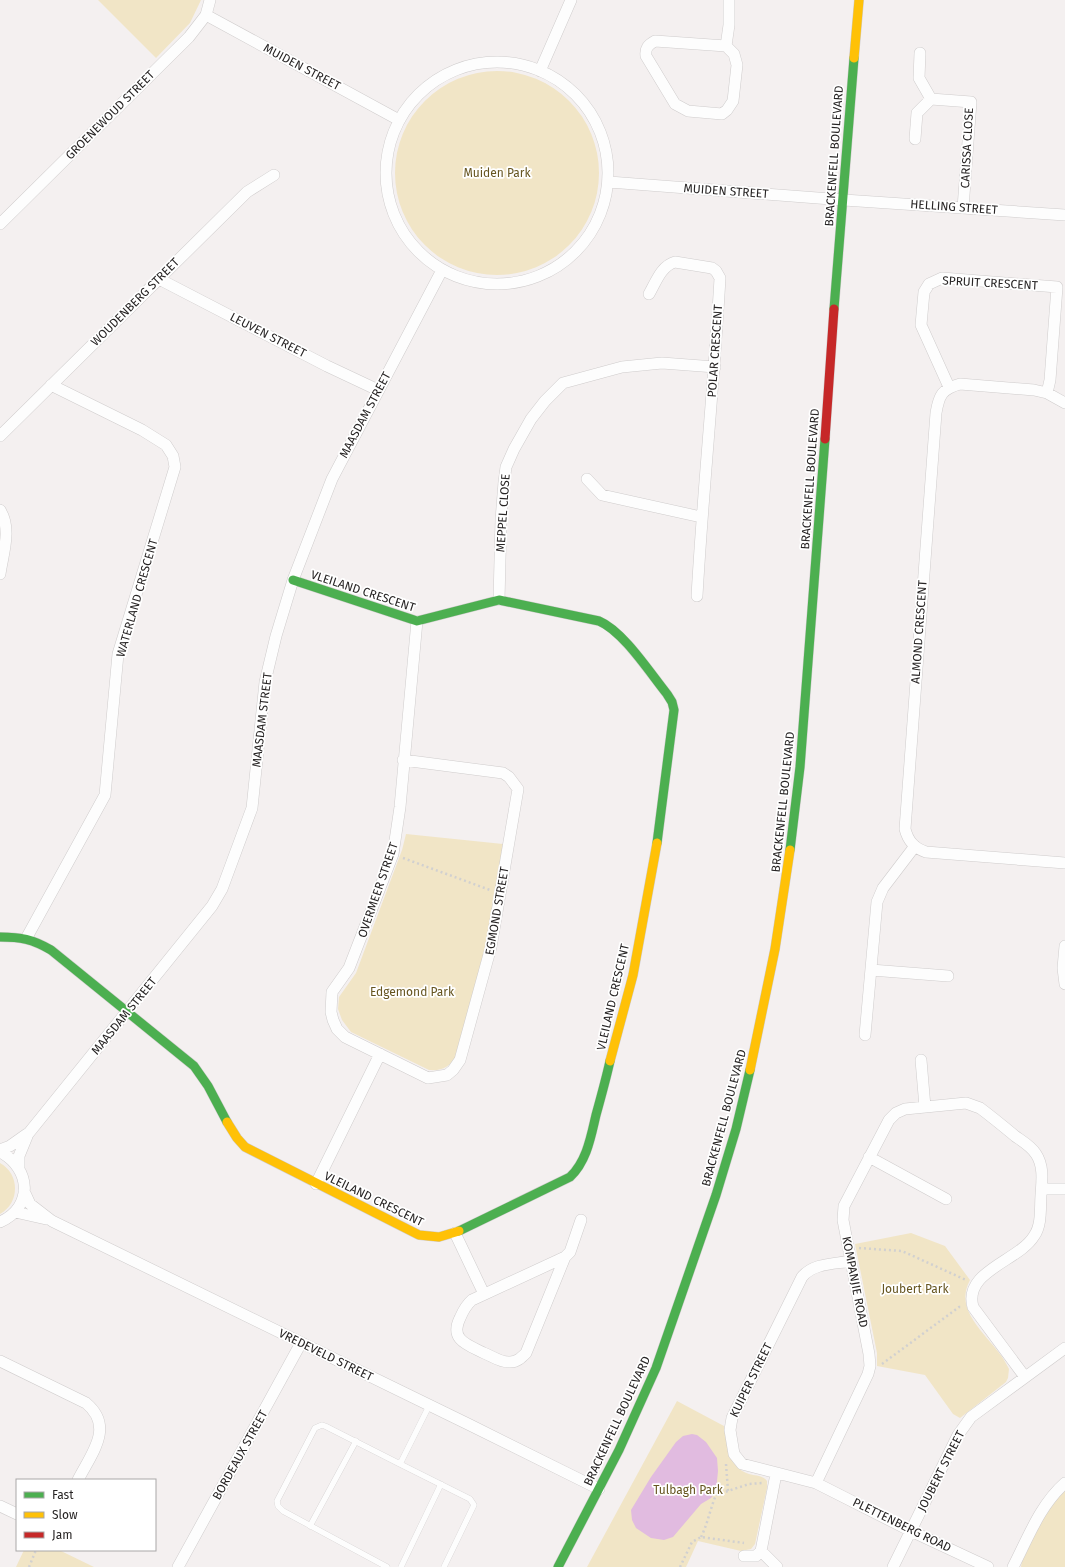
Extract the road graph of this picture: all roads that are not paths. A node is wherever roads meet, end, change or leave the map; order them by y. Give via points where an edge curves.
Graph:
1 (210, 0) edge
2 (571, 0) edge
3 (729, 0) edge
4 (859, 0) edge
5 (206, 15) junction
6 (726, 46) junction
7 (920, 53) dead end
8 (540, 71) junction
9 (931, 99) junction
10 (399, 120) junction
11 (915, 139) dead end
12 (274, 175) dead end
13 (609, 182) junction
14 (844, 200) junction
15 (963, 208) junction
16 (1065, 214) edge
17 (0, 224) edge
18 (442, 270) junction
19 (159, 279) junction
20 (1061, 287) edge
21 (649, 294) dead end
22 (715, 368) junction
23 (51, 385) junction
24 (949, 388) junction
25 (378, 390) junction
26 (1047, 393) junction
27 (1065, 403) edge
28 (0, 436) edge
29 (587, 479) dead end
30 (0, 510) edge
31 (701, 518) junction
32 (0, 574) edge
33 (293, 580) junction
34 (696, 596) dead end
35 (499, 600) junction
36 (417, 621) junction
37 (404, 760) junction
38 (915, 846) junction
39 (1065, 863) edge
40 (0, 937) edge
41 (27, 937) junction
42 (1065, 946) edge
43 (871, 970) junction
44 (948, 976) dead end
45 (1065, 984) edge
46 (127, 1012) junction
47 (865, 1035) dead end
48 (380, 1054) junction
49 (921, 1060) dead end
50 (925, 1107) junction
51 (28, 1134) junction
52 (0, 1151) edge
53 (869, 1157) junction
54 (19, 1167) junction
55 (316, 1184) junction
56 (1065, 1189) edge
57 (1042, 1190) junction
58 (24, 1191) junction
59 (946, 1199) dead end
60 (15, 1212) junction
61 (581, 1220) dead end
62 (52, 1221) junction
63 (0, 1222) edge
64 (455, 1233) junction
65 (565, 1258) junction
66 (851, 1261) junction
67 (484, 1294) junction
68 (301, 1343) junction
69 (1065, 1348) edge
70 (0, 1361) edge
71 (1025, 1377) junction
72 (429, 1406) junction
73 (356, 1441) junction
74 (400, 1464) junction
75 (79, 1479) edge
76 (775, 1479) junction
77 (816, 1483) junction
78 (1065, 1483) edge
79 (441, 1484) junction
80 (599, 1489) junction
81 (0, 1506) edge
82 (16, 1514) edge
83 (310, 1526) junction
84 (911, 1531) junction
85 (762, 1547) junction
86 (744, 1556) dead end
87 (178, 1567) edge
88 (387, 1567) edge
89 (401, 1567) edge
90 (444, 1567) edge
91 (558, 1567) edge
92 (777, 1567) edge
93 (893, 1567) edge
94 (988, 1567) edge
95 (1012, 1567) edge

1 - 5 street, GROENEWOUD STREET
2 - 8 street
3 - 6 street
4 - 14 street, BRACKENFELL BOULEVARD
5 - 10 street, MUIDEN STREET
5 - 17 street, GROENEWOUD STREET via 181,45
6 - 6 street via 655,41 650,44 646,56 675,104 688,111 722,114 733,102 737,65 734,54
7 - 9 street via 919,78
8 - 10 street via 519,64 495,62 472,65 450,72 430,84
8 - 13 street via 565,85 585,105 599,128 607,155
9 - 11 street via 917,114
9 - 15 street, CARISSA CLOSE via 972,102
10 - 18 street via 389,146 386,175 390,203 401,230 419,252
12 - 19 street, WOUDENBERG STREET via 247,192
13 - 14 street, MUIDEN STREET
13 - 18 street via 605,202 588,239 558,267 521,282 501,285 467,280
14 - 15 street, HELLING STREET
14 - 80 street, BRACKENFELL BOULEVARD via 800,767 790,859 775,956 746,1091 713,1206 652,1376
15 - 16 street, HELLING STREET
18 - 25 street, MAASDAM STREET
19 - 23 street, WOUDENBERG STREET
19 - 25 street, LEUVEN STREET
20 - 24 street, SPRUIT CRESCENT via 947,278 929,284 924,292 921,325
20 - 26 street, SPRUIT CRESCENT
21 - 22 street, POLAR CRESCENT via 670,263 712,268 716,271 720,278
22 - 31 street, POLAR CRESCENT
22 - 35 street, MEPPEL CLOSE via 662,363 622,367 562,383 545,401 531,419 506,467 501,520
23 - 28 street, WOUDENBERG STREET
23 - 41 street, WATERLAND CRESCENT via 142,430 166,445 176,467 118,654 105,795
24 - 26 street via 960,384
24 - 38 street, ALMOND CRESCENT via 942,393 938,401 934,437 905,822 907,836
25 - 33 street, MAASDAM STREET via 332,479
26 - 27 street
29 - 31 street via 602,494
30 - 32 street via 6,522 7,532
31 - 34 street, POLAR CRESCENT
33 - 36 street, VLEILAND CRESCENT
33 - 46 street, MAASDAM STREET via 265,682 254,801 247,824 222,889 212,906
35 - 36 street, VLEILAND CRESCENT
35 - 64 street, VLEILAND CRESCENT via 599,621 612,628 667,694 674,710 659,833 633,975 581,1165 570,1177
36 - 37 street, OVERMEER STREET
37 - 48 street, OVERMEER STREET via 393,854 350,968 332,992 331,1008 337,1029 345,1037
37 - 48 street, EGMOND STREET via 503,773 518,789 491,947 460,1060 446,1075 428,1078
38 - 39 street via 926,852
38 - 43 street via 879,895
40 - 41 street
41 - 46 street via 51,950
42 - 45 street
43 - 44 street
43 - 47 street
46 - 51 street, MAASDAM STREET
46 - 55 street, VLEILAND CRESCENT via 202,1074 235,1136 245,1147
48 - 55 street
49 - 50 street
50 - 53 street, KOMPANJIE ROAD via 905,1109 892,1116
50 - 57 street, KOMPANJIE ROAD via 966,1103 980,1108 1036,1154 1042,1171
51 - 52 street, MAASDAM STREET
51 - 54 street, MAASDAM STREET via 19,1156
52 - 54 street
53 - 59 street
53 - 66 street, KOMPANJIE ROAD via 842,1213
54 - 58 street via 24,1178
55 - 64 street, VLEILAND CRESCENT via 419,1235 439,1237
56 - 57 street
57 - 71 street, KOMPANJIE ROAD via 1035,1236 981,1278 975,1284 971,1296 973,1307
58 - 60 street
58 - 62 street, VREDEVELD STREET via 30,1204
60 - 62 street, VREDEVELD STREET
60 - 63 street
61 - 65 street via 570,1252
62 - 68 street, VREDEVELD STREET
64 - 67 street
65 - 67 street
65 - 67 street via 526,1353 517,1361 503,1362 462,1342 457,1335 457,1323 466,1306
66 - 76 street, KUIPER STREET via 814,1268 802,1277 732,1418 730,1430 736,1458 742,1464
66 - 77 street, KOMPANJIE ROAD via 870,1366
68 - 72 street, VREDEVELD STREET
68 - 87 street, BORDEAUX STREET
69 - 71 street, JOUBERT STREET
70 - 75 street via 86,1403 95,1412 100,1425 99,1439
71 - 84 street, JOUBERT STREET via 964,1424
72 - 74 lane
72 - 80 street, VREDEVELD STREET
73 - 74 lane
73 - 83 lane
73 - 83 lane via 325,1426 315,1428 277,1501 283,1511
74 - 79 lane
76 - 77 street
76 - 85 street
77 - 84 street, PLETTENBERG ROAD
78 - 95 street via 1045,1504
79 - 89 lane
79 - 90 lane via 470,1499 474,1505
80 - 91 street, BRACKENFELL BOULEVARD
81 - 82 street
83 - 88 lane
84 - 93 street, JOUBERT STREET
84 - 94 street, PLETTENBERG ROAD
85 - 86 street via 756,1556
85 - 92 street

